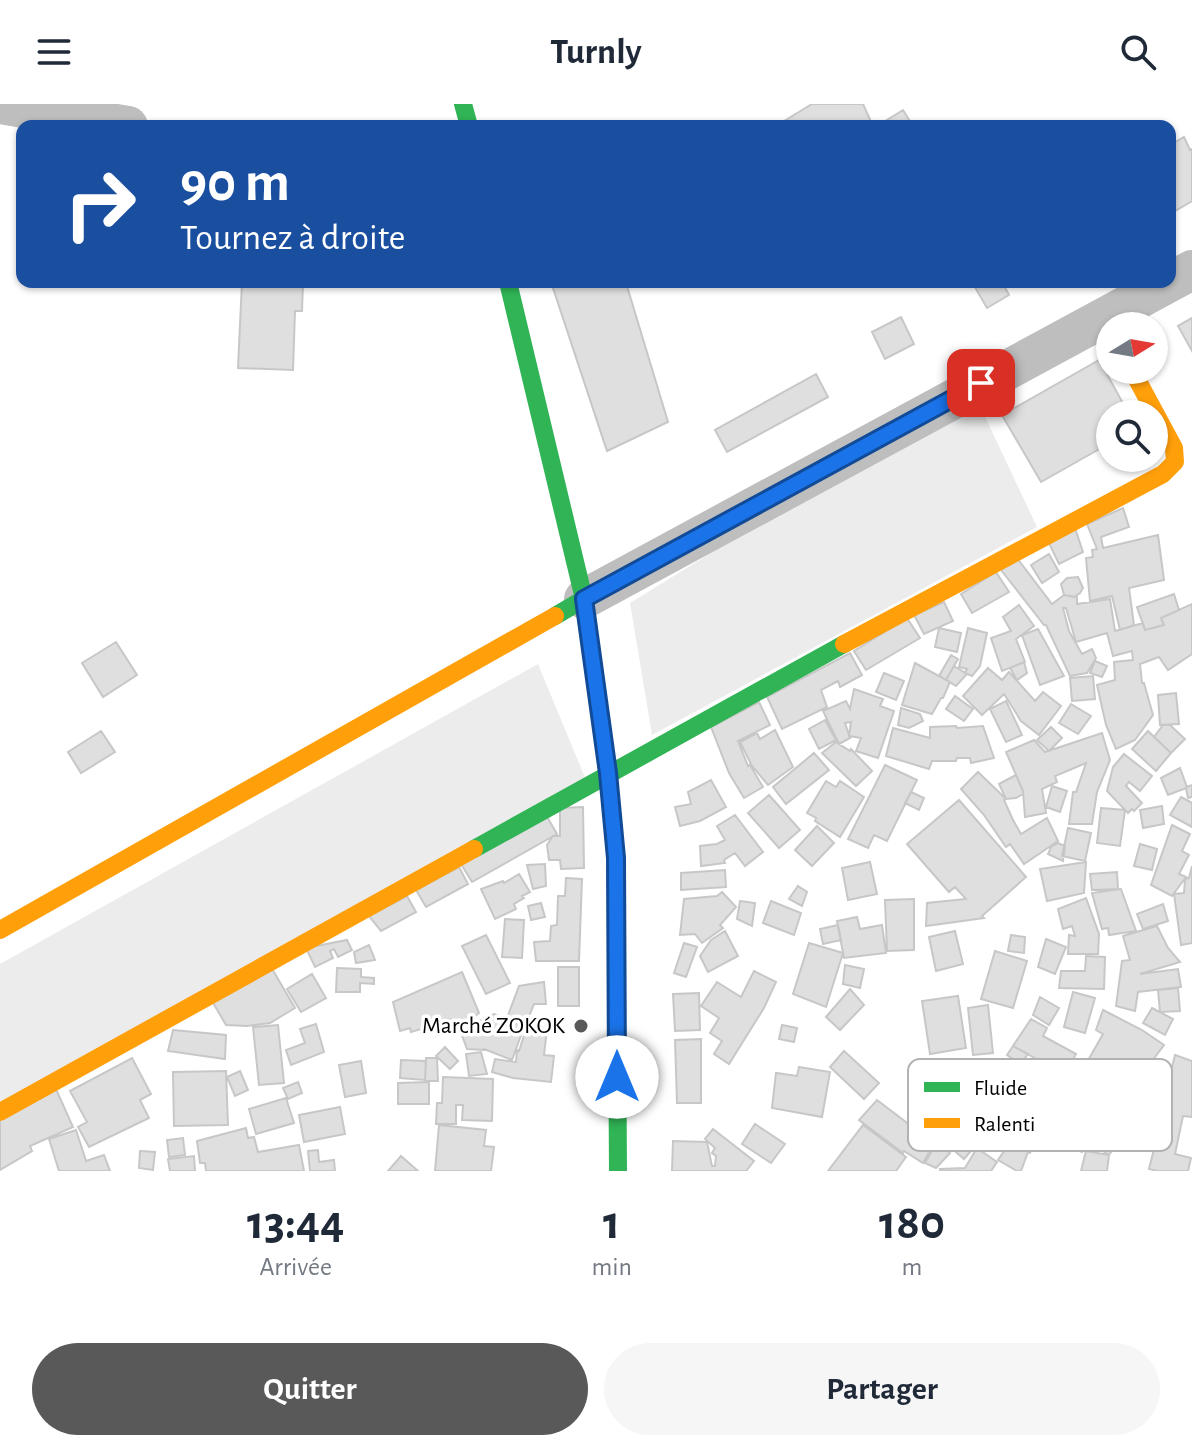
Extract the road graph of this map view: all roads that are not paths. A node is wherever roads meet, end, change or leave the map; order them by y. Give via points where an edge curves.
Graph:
1 (0, 104) edge
2 (93, 120) edge
3 (509, 288) edge
4 (1164, 288) edge
5 (1126, 312) edge
6 (1096, 330) edge
7 (1140, 384) edge
8 (584, 599) junction
9 (608, 773) junction
10 (0, 930) edge
11 (0, 1112) edge
12 (618, 1171) edge

1 - 2 street
3 - 8 main road
4 - 5 street
6 - 8 street
7 - 9 main road via 1174,448 1175,462 1163,474
8 - 9 main road
8 - 10 main road
9 - 11 main road
9 - 12 main road via 616,858

